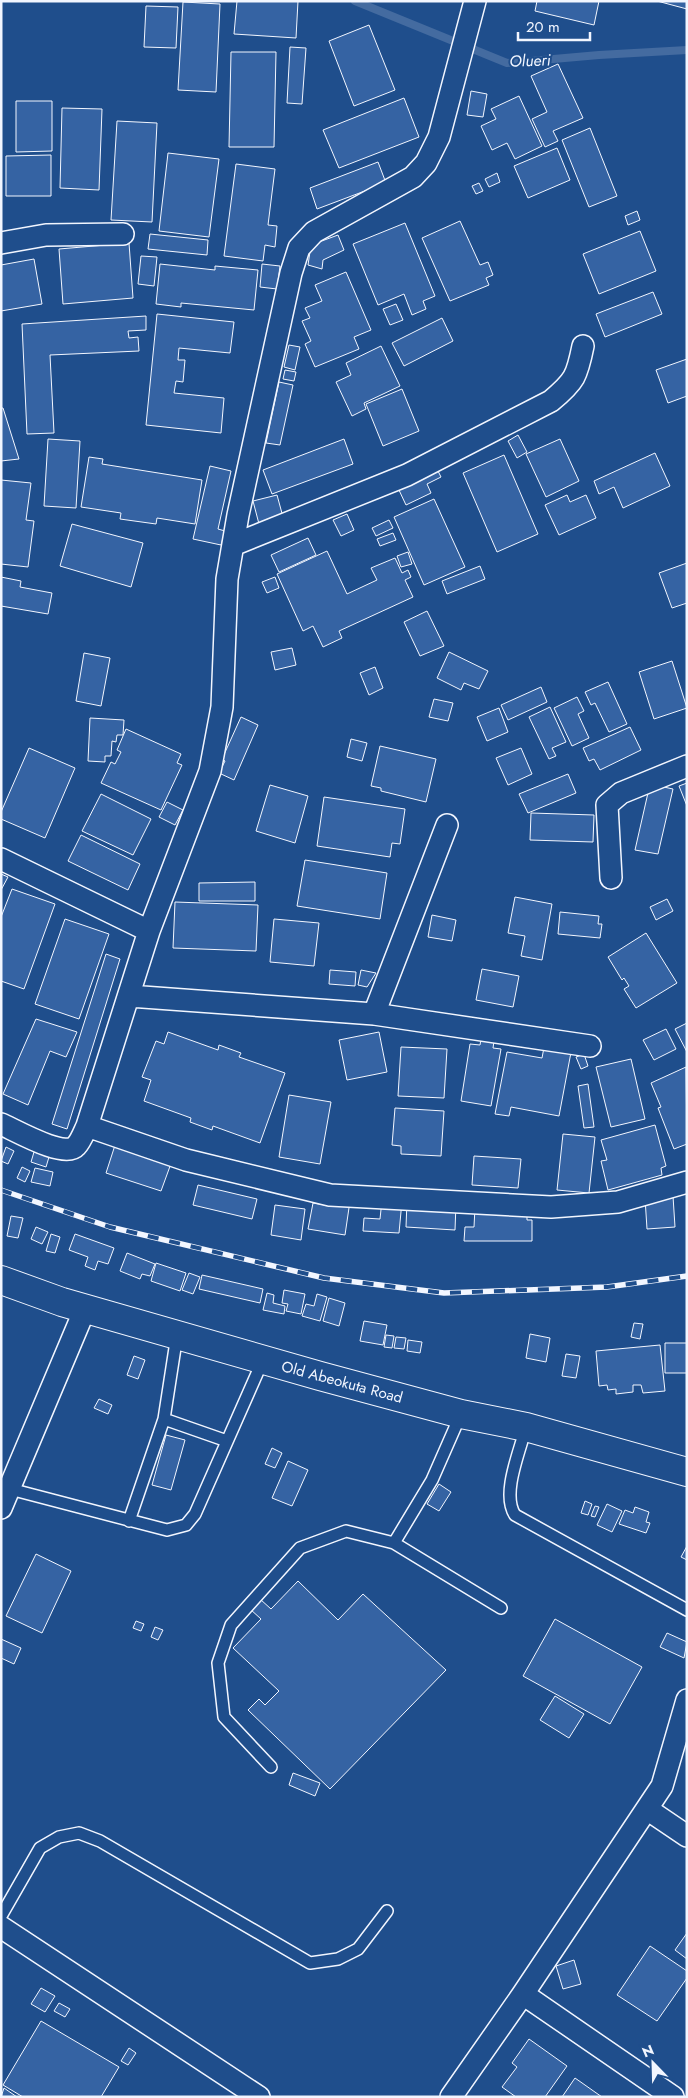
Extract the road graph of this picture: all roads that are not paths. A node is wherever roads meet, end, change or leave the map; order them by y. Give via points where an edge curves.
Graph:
1 (475, 1) edge
2 (123, 234) dead end
3 (1, 244) edge
4 (583, 346) dead end
5 (233, 545) junction
6 (687, 766) edge
7 (447, 825) dead end
8 (1, 859) edge
9 (611, 878) dead end
10 (149, 931) junction
11 (130, 996) junction
12 (374, 1014) junction
13 (590, 1046) dead end
14 (1, 1124) edge
15 (87, 1126) junction
16 (687, 1182) edge
17 (1, 1280) edge
18 (85, 1309) junction
19 (177, 1335) junction
20 (263, 1360) junction
21 (461, 1414) junction
22 (164, 1419) junction
23 (526, 1427) junction
24 (227, 1440) junction
25 (687, 1472) edge
26 (10, 1489) junction
27 (1, 1508) edge
28 (129, 1521) junction
29 (394, 1543) junction
30 (501, 1608) dead end
31 (687, 1610) edge
32 (687, 1700) edge
33 (271, 1767) dead end
34 (646, 1809) junction
35 (687, 1836) edge
36 (387, 1911) dead end
37 (1, 1916) edge
38 (1, 1927) edge
39 (523, 1994) junction
40 (259, 2097) edge
41 (451, 2097) edge
42 (673, 2097) edge

1 - 5 street via 439,137 426,163 413,177 314,232 299,248
2 - 3 street via 46,235
4 - 5 street via 578,373 568,387 551,401 407,475
5 - 10 street via 227,579 222,707 216,744 210,771
6 - 9 street via 621,793 607,805
7 - 12 street
8 - 10 street
10 - 11 street
11 - 12 street
11 - 15 street
12 - 13 street
14 - 15 street via 68,1151 76,1147
15 - 16 street via 186,1160 330,1195 550,1207 618,1202
17 - 18 highway, Old Abeokuta Road
18 - 19 highway, Old Abeokuta Road
18 - 26 street
19 - 20 highway, Old Abeokuta Road
19 - 22 lane
20 - 21 highway, Old Abeokuta Road
20 - 24 lane
21 - 23 highway, Old Abeokuta Road
21 - 29 lane via 432,1480
22 - 24 lane
22 - 28 lane
23 - 25 highway, Old Abeokuta Road
23 - 31 lane via 508,1494 509,1506 515,1515
24 - 28 lane via 195,1514 186,1525 166,1530
26 - 27 street
26 - 28 lane
29 - 30 lane
29 - 33 lane via 346,1531 300,1548 231,1625 218,1663 224,1717
32 - 34 street via 662,1786
34 - 35 street
34 - 39 street
36 - 37 lane via 358,1949 338,1959 310,1963 100,1840 79,1833 59,1837 40,1848
38 - 40 street
39 - 41 street
39 - 42 street

